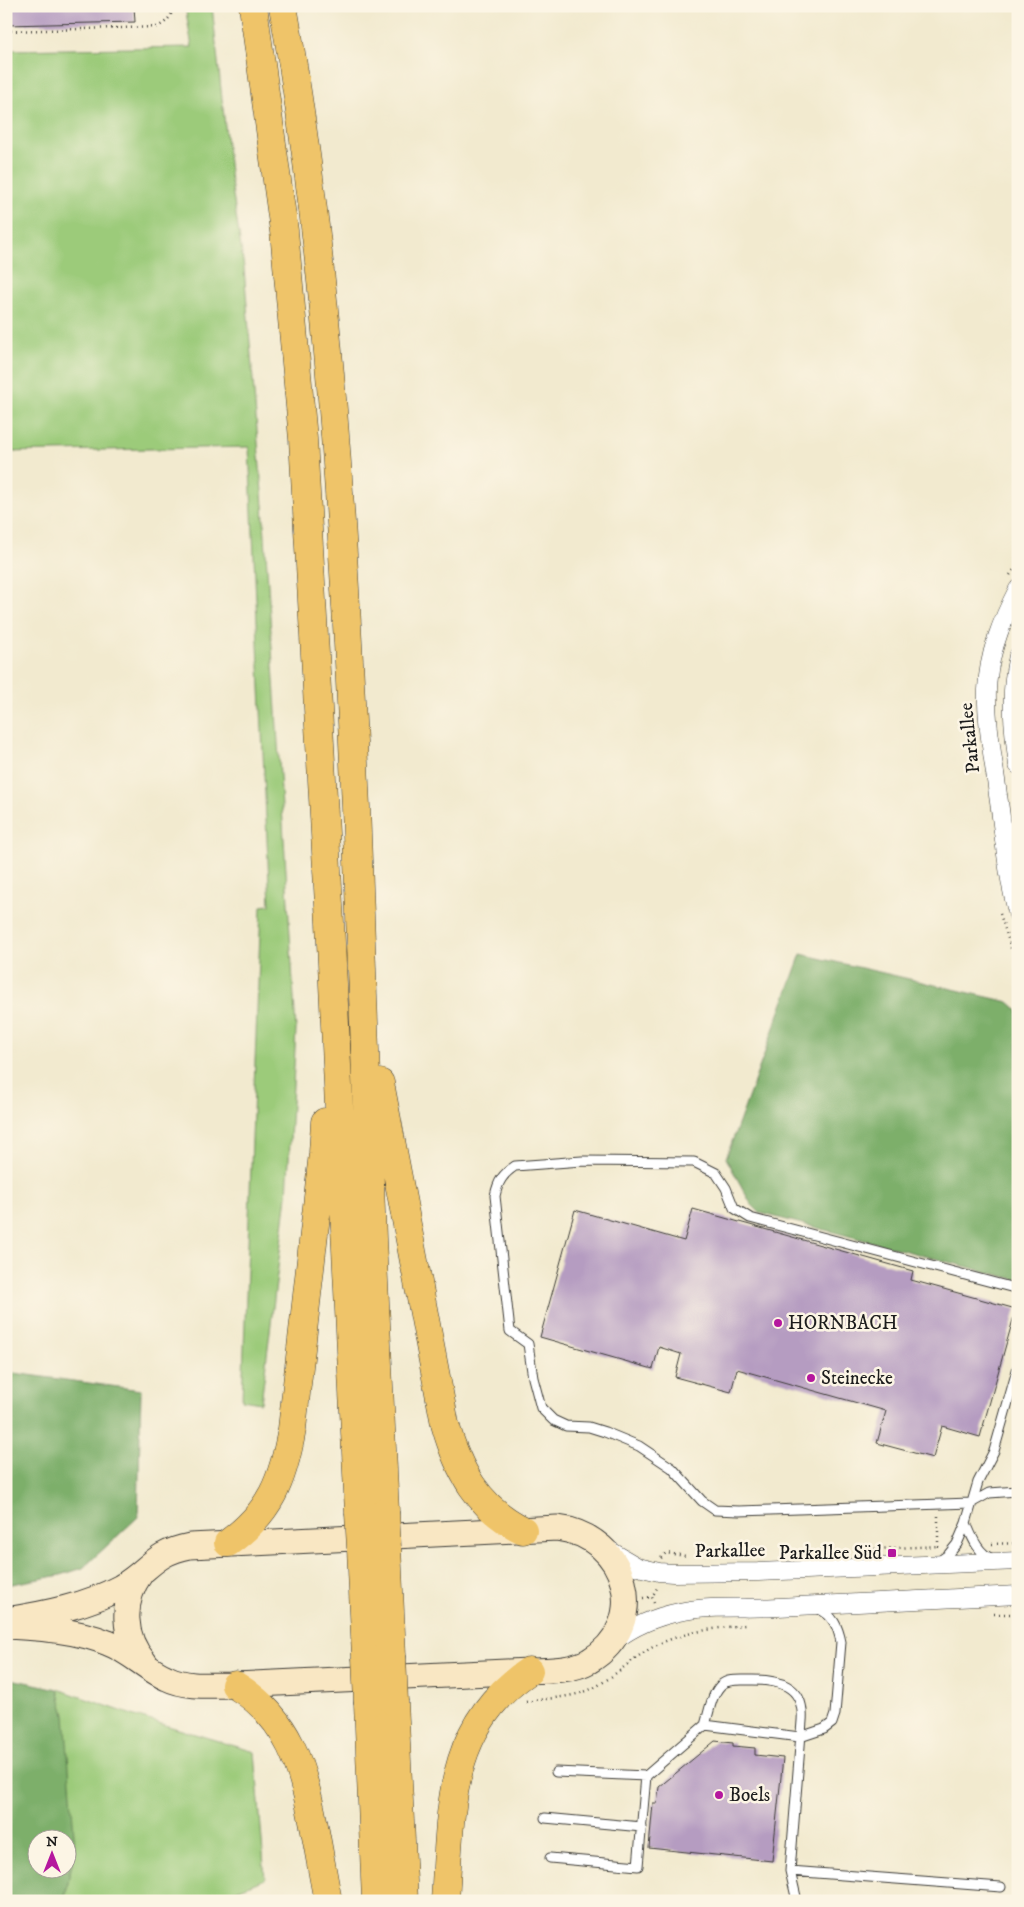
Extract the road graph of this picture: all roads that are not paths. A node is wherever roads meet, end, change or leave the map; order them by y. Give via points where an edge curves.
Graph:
1 (249, 6) edge
2 (253, 6) edge
3 (283, 6) edge
4 (300, 6) edge
5 (260, 50) junction
6 (298, 90) junction
7 (1018, 589) edge
8 (1018, 656) edge
9 (1018, 765) edge
10 (358, 866) junction
11 (1018, 915) edge
12 (330, 923) junction
13 (1018, 1290) edge
14 (1018, 1367) edge
15 (1018, 1491) edge
16 (971, 1503) junction
17 (372, 1513) junction
18 (966, 1523) junction
19 (523, 1530) junction
20 (228, 1543) junction
21 (600, 1545) junction
22 (1009, 1561) edge
23 (934, 1564) junction
24 (142, 1571) junction
25 (1018, 1595) edge
26 (804, 1606) junction
27 (6, 1620) edge
28 (6, 1626) edge
29 (607, 1646) junction
30 (149, 1667) junction
31 (529, 1672) junction
32 (235, 1685) junction
33 (381, 1702) junction
34 (705, 1725) junction
35 (800, 1737) junction
36 (556, 1772) dead end
37 (646, 1776) junction
38 (545, 1818) dead end
39 (642, 1827) junction
40 (550, 1858) dead end
41 (790, 1871) junction
42 (1001, 1887) dead end
43 (328, 1901) edge
44 (376, 1901) edge
45 (404, 1901) edge
46 (445, 1901) edge
47 (798, 1901) edge

1 - 5 highway
2 - 5 highway
3 - 6 highway
4 - 6 highway
5 - 12 highway via 297,360
6 - 10 highway via 321,271 336,445
7 - 11 street, Parkallee via 1000,627 987,689 997,787
8 - 9 street via 1012,706
10 - 17 highway via 372,1237
10 - 19 highway via 382,1093 445,1424 458,1463 480,1497 496,1515
12 - 17 highway
12 - 20 highway via 323,1153 292,1429 282,1472 268,1504 255,1521
13 - 16 lane via 750,1218 734,1208 716,1173 694,1162 582,1161 515,1166 498,1182 495,1196 510,1331 528,1344 541,1408 553,1420 566,1426 597,1430 639,1446 672,1468 702,1501 715,1510
14 - 16 lane via 994,1451
15 - 16 lane via 989,1493
16 - 18 lane
17 - 33 highway, bridge
18 - 22 lane via 976,1544 989,1557
18 - 23 lane via 948,1556
19 - 20 main road
19 - 21 main road via 567,1529
20 - 24 main road via 176,1549
21 - 23 street, Parkallee via 632,1564 659,1572 758,1572
21 - 29 main road via 617,1566 625,1598 620,1626
22 - 23 street, Parkallee
24 - 27 main road via 120,1588 88,1602
24 - 30 main road via 130,1593 126,1618 132,1642
25 - 26 street
26 - 29 street via 706,1608 680,1612 634,1628
26 - 35 lane via 827,1612 834,1621 839,1631 841,1654 832,1723
28 - 30 main road via 97,1638 121,1648
29 - 31 main road via 579,1665
30 - 32 main road via 166,1678 187,1684
31 - 32 main road
31 - 46 highway via 494,1700 463,1755 452,1802
32 - 43 highway via 273,1716 298,1760 308,1793
33 - 44 highway
33 - 45 highway
34 - 35 lane
34 - 35 lane via 715,1693 722,1684 733,1680 768,1679 792,1689 800,1699 803,1711
34 - 37 lane
35 - 41 lane
36 - 37 lane
37 - 39 lane
38 - 39 lane
39 - 40 lane via 638,1866
41 - 42 lane
41 - 47 lane

